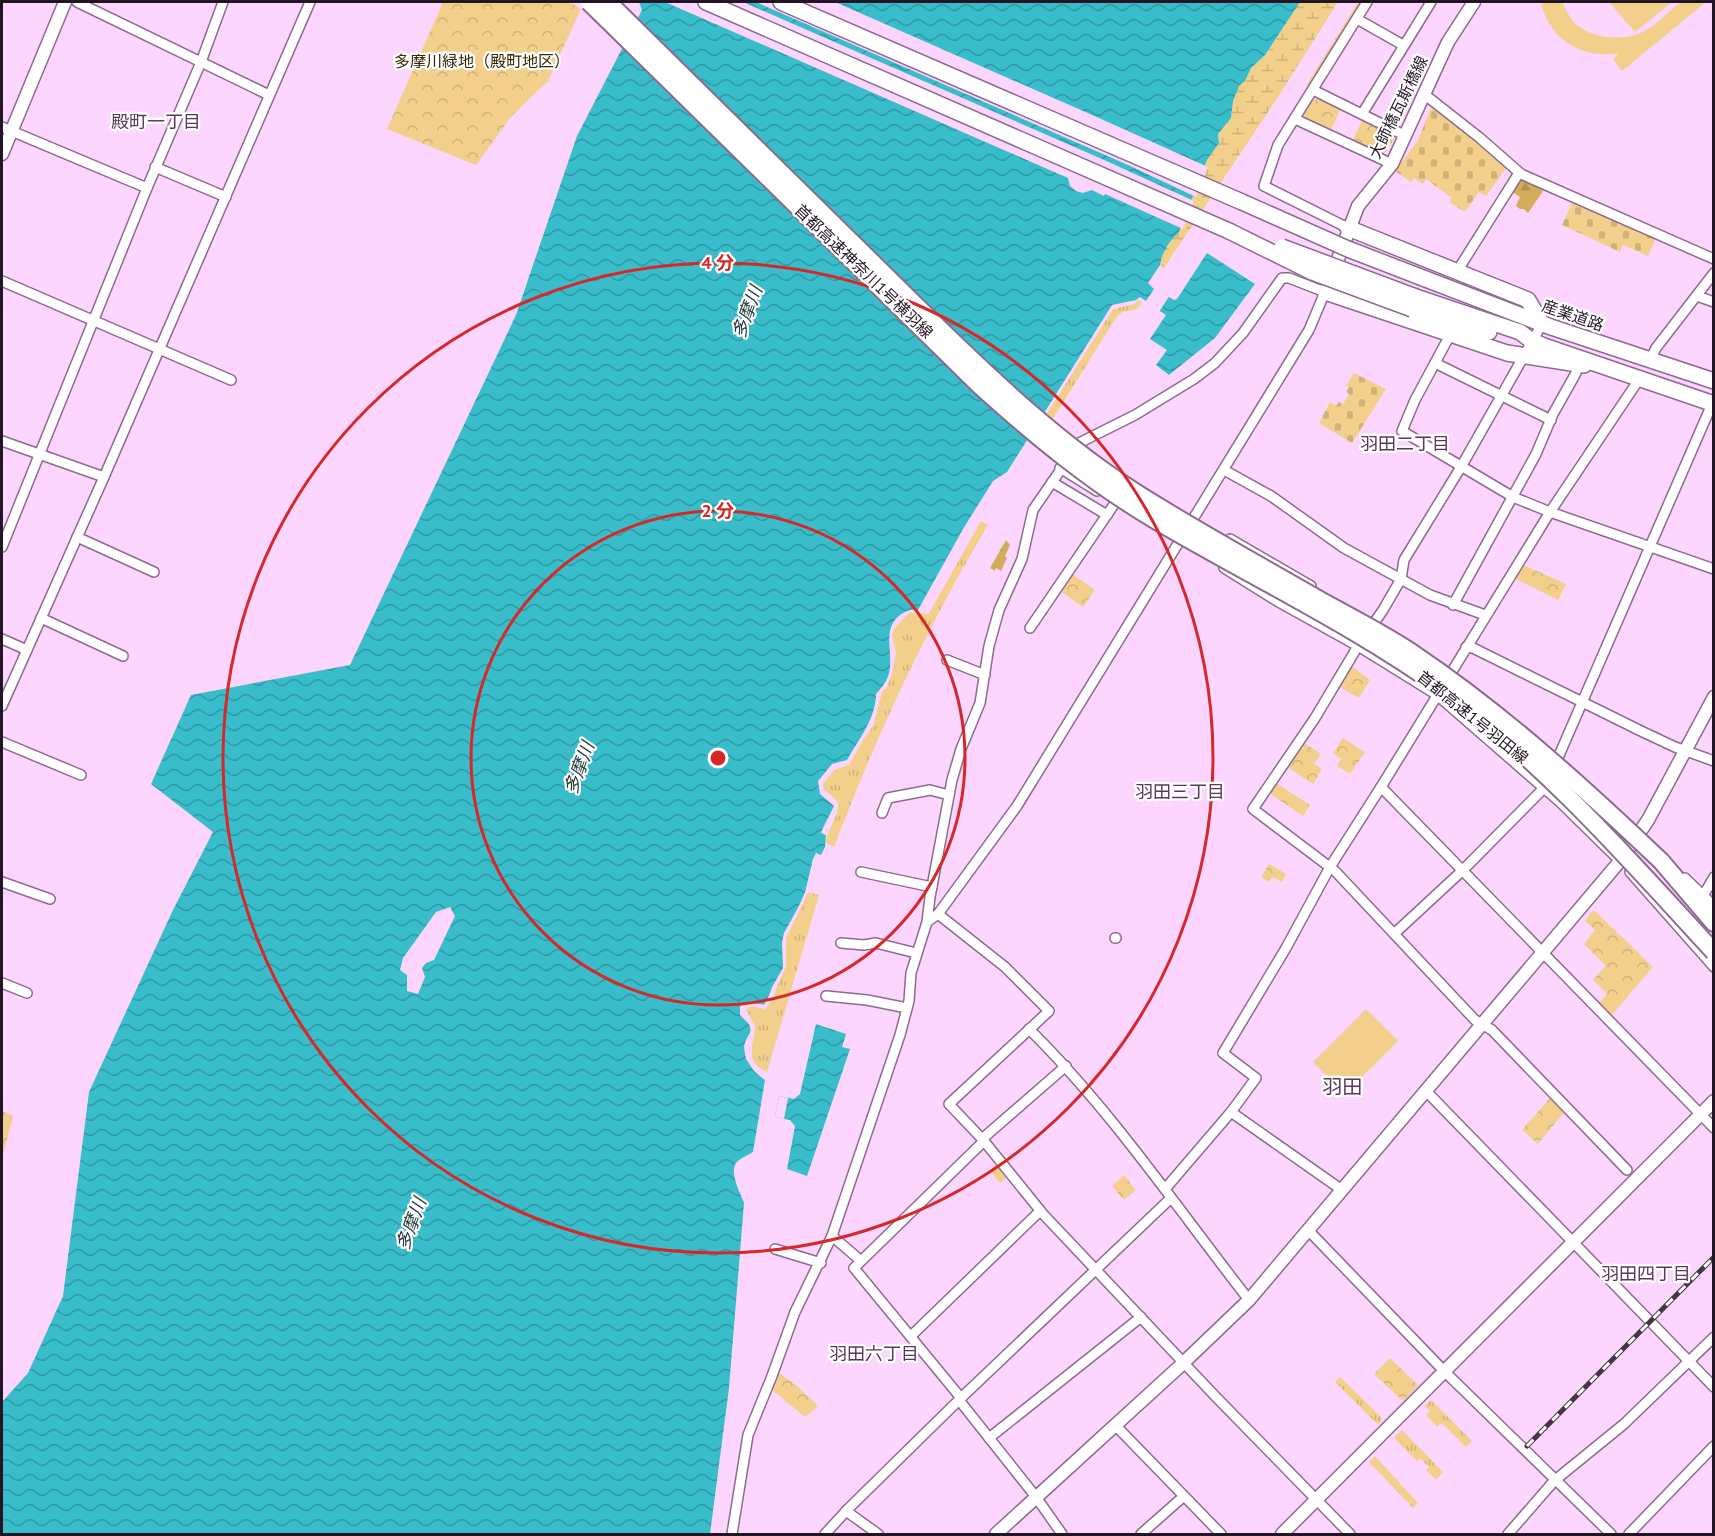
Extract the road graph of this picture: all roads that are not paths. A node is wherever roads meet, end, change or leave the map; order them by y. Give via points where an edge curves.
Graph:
1 (65, 2) edge
2 (77, 2) edge
3 (223, 2) edge
4 (310, 2) edge
5 (580, 2) edge
6 (589, 2) edge
7 (608, 2) edge
8 (706, 2) edge
9 (781, 2) edge
10 (1367, 2) edge
11 (1431, 2) edge
12 (1474, 2) edge
13 (1358, 19) junction
14 (621, 33) junction
15 (1403, 45) junction
16 (201, 62) junction
17 (1313, 90) junction
18 (1424, 94) junction
19 (269, 95) junction
20 (1362, 114) junction
21 (1295, 119) junction
22 (6, 129) edge
23 (1406, 136) junction
24 (2, 154) edge
25 (1392, 164) junction
26 (155, 167) junction
27 (1519, 173) junction
28 (147, 188) junction
29 (226, 197) junction
30 (1348, 228) junction
31 (1713, 259) edge
32 (1456, 273) junction
33 (1713, 273) edge
34 (2, 281) edge
35 (1325, 292) junction
36 (1696, 296) junction
37 (1713, 303) edge
38 (93, 320) junction
39 (1542, 324) junction
40 (1450, 334) junction
41 (1532, 341) junction
42 (158, 349) junction
43 (1523, 357) junction
44 (1650, 360) junction
45 (1435, 363) junction
46 (1578, 365) junction
47 (1604, 366) junction
48 (1640, 378) junction
49 (231, 380) dead end
50 (1713, 381) edge
51 (1502, 397) junction
52 (1713, 404) edge
53 (1551, 420) junction
54 (2, 441) edge
55 (1078, 444) junction
56 (39, 454) junction
57 (1461, 467) junction
58 (1060, 468) junction
59 (1224, 470) junction
60 (105, 477) junction
61 (1052, 482) junction
62 (1513, 497) junction
63 (1115, 503) junction
64 (1550, 512) junction
65 (1107, 515) junction
66 (1160, 515) junction
67 (1193, 519) junction
68 (5, 529) edge
69 (77, 537) junction
70 (1180, 542) junction
71 (2, 547) edge
72 (1650, 547) junction
73 (1713, 569) edge
74 (154, 572) dead end
75 (1401, 579) junction
76 (1453, 604) junction
77 (1485, 615) junction
78 (41, 618) junction
79 (1373, 625) junction
80 (1030, 628) dead end
81 (2, 639) edge
82 (1358, 646) junction
83 (1466, 647) junction
84 (27, 650) junction
85 (123, 656) dead end
86 (947, 660) dead end
87 (1450, 674) junction
88 (985, 675) junction
89 (1437, 695) junction
90 (1713, 697) edge
91 (1582, 702) junction
92 (2, 706) edge
93 (2, 742) edge
94 (1685, 751) junction
95 (1557, 761) junction
96 (1713, 761) edge
97 (81, 775) dead end
98 (1382, 787) junction
99 (1544, 789) junction
100 (949, 795) junction
101 (882, 813) dead end
102 (1640, 835) junction
103 (1620, 861) junction
104 (1661, 861) junction
105 (1330, 867) junction
106 (1463, 870) junction
107 (861, 872) dead end
108 (1645, 877) junction
109 (1713, 877) edge
110 (2, 882) edge
111 (932, 887) junction
112 (1703, 896) junction
113 (50, 899) dead end
114 (1713, 906) edge
115 (938, 914) junction
116 (1713, 914) edge
117 (927, 922) junction
118 (1713, 922) edge
119 (1395, 933) junction
120 (1713, 942) edge
121 (841, 943) dead end
122 (1713, 952) edge
123 (916, 953) junction
124 (1543, 954) junction
125 (1713, 967) edge
126 (2, 983) edge
127 (27, 993) dead end
128 (826, 996) dead end
129 (907, 1008) junction
130 (1482, 1025) junction
131 (1029, 1029) junction
132 (1066, 1066) junction
133 (1426, 1091) junction
134 (1713, 1101) edge
135 (1231, 1112) junction
136 (1701, 1115) junction
137 (1713, 1128) edge
138 (983, 1140) junction
139 (1627, 1170) dead end
140 (1165, 1189) junction
141 (1342, 1190) junction
142 (1171, 1198) junction
143 (1040, 1211) junction
144 (1308, 1230) junction
145 (832, 1236) junction
146 (1573, 1242) junction
147 (775, 1249) dead end
148 (860, 1260) junction
149 (820, 1263) junction
150 (1095, 1270) junction
151 (1249, 1300) junction
152 (1141, 1317) junction
153 (911, 1336) junction
154 (1713, 1337) edge
155 (1184, 1362) junction
156 (1689, 1362) junction
157 (1444, 1371) junction
158 (1713, 1387) edge
159 (960, 1399) junction
160 (1115, 1425) junction
161 (989, 1438) junction
162 (1713, 1446) edge
163 (1554, 1481) junction
164 (1184, 1496) junction
165 (1036, 1497) junction
166 (1316, 1500) junction
167 (846, 1511) junction
168 (732, 1534) edge
169 (825, 1534) edge
170 (878, 1534) edge
171 (996, 1534) edge
172 (1062, 1534) edge
173 (1141, 1534) edge
174 (1221, 1534) edge
175 (1282, 1534) edge
176 (1350, 1534) edge
177 (1508, 1534) edge
178 (1611, 1534) edge
179 (1629, 1534) edge

1 - 22 street
2 - 16 street
3 - 16 street
4 - 19 street
5 - 14 highway, bridge
6 - 14 highway, 首都高速神奈川1号横羽線, bridge
7 - 66 highway, 首都高速神奈川1号横羽線, bridge via 987,375
8 - 41 main road, bridge via 1229,231 1257,237 1414,303 1520,332
9 - 39 main road, 産業道路, bridge via 1348,249
10 - 13 street
11 - 15 street
12 - 18 street, 大師橋瓦斯橋線 via 1448,42
13 - 15 street
13 - 17 street
14 - 66 highway, 首都高速神奈川1号横羽線, bridge via 1020,422 1072,465
15 - 20 street
16 - 19 street
16 - 26 street
17 - 20 street
17 - 21 street
18 - 23 street, 大師橋瓦斯橋線
18 - 27 street
19 - 29 street
20 - 23 street
21 - 25 street
21 - 30 street via 1278,145 1264,186
22 - 24 street
22 - 28 street
23 - 25 street, 大師橋瓦斯橋線
25 - 30 street, 大師橋瓦斯橋線 via 1358,206
26 - 28 street
26 - 29 street
27 - 31 street
27 - 32 street
28 - 38 street
29 - 42 street
30 - 32 main road
30 - 35 street, 大師橋瓦斯橋線
32 - 39 main road via 1528,300
33 - 36 street
34 - 38 street
35 - 40 main road
35 - 55 street via 1282,278 1243,333 1215,363 1135,415
35 - 59 street via 1309,330
36 - 37 street
36 - 44 street
38 - 42 street
38 - 56 street
39 - 41 street
39 - 44 main road, 産業道路
40 - 43 main road
40 - 45 street
41 - 43 street
41 - 47 main road
42 - 49 street
42 - 60 street
43 - 46 main road
43 - 51 street
44 - 50 main road, 産業道路
45 - 51 street
45 - 57 street via 1402,430
46 - 47 main road
46 - 53 street
47 - 48 main road
48 - 52 main road
48 - 64 street
51 - 53 street
51 - 57 street
52 - 72 street
53 - 62 street
54 - 56 street
55 - 58 street
55 - 67 street
56 - 60 street
56 - 68 street
57 - 62 street
57 - 75 street via 1404,560
58 - 61 street
58 - 63 street
59 - 67 street
59 - 75 street via 1271,496 1344,548
60 - 69 street
61 - 65 street
61 - 88 street via 1033,510 1022,559 988,646
62 - 64 street
62 - 76 street
63 - 65 street
63 - 70 street
64 - 72 street
64 - 77 street
65 - 80 street
66 - 104 highway, 首都高速1号羽田線, bridge via 1402,647 1458,685 1550,760
66 - 108 highway, 首都高速1号羽田線, bridge via 1450,694 1541,772
67 - 70 street
67 - 79 street
68 - 71 street
69 - 74 street
69 - 78 street
70 - 82 street
70 - 115 street via 1017,806
72 - 73 street
72 - 91 street
75 - 76 street
75 - 79 street
76 - 77 street
77 - 83 street
78 - 84 street
78 - 85 street
79 - 82 street
79 - 87 street
81 - 84 street
82 - 89 street
82 - 105 street via 1253,809
83 - 87 street
83 - 91 street
84 - 92 street
86 - 88 street
87 - 89 street
87 - 95 street
88 - 100 street via 980,703
89 - 98 street
89 - 99 street
90 - 94 street
91 - 94 street
91 - 95 street
93 - 97 street
94 - 96 street
94 - 102 street
95 - 99 street
95 - 102 street
98 - 105 street
98 - 106 street
99 - 103 street
99 - 106 street
100 - 101 street via 930,790 888,798
100 - 111 street
102 - 103 street
102 - 112 street
103 - 124 street
103 - 125 street
104 - 116 highway, 首都高速1号羽田線
104 - 118 highway
105 - 119 street
105 - 135 street via 1223,1053 1256,1078
106 - 119 street
106 - 124 street
107 - 111 street
108 - 120 highway, bridge
108 - 122 highway, 首都高速1号羽田線, bridge
109 - 112 street
110 - 113 street
111 - 117 street
112 - 114 street
115 - 117 street
115 - 131 street via 1005,967 1048,1011
117 - 123 street
119 - 130 street
121 - 123 street via 876,943
123 - 129 street
124 - 130 street
124 - 136 street
126 - 127 street
128 - 129 street
129 - 145 street
130 - 133 street
130 - 139 street via 1492,1030
131 - 132 street
131 - 138 street via 949,1104
132 - 138 street
132 - 140 street
133 - 141 street
133 - 146 street
134 - 136 street
135 - 140 street
135 - 141 street
136 - 137 street
136 - 146 street
138 - 143 street
138 - 148 street
140 - 142 street
141 - 144 street
142 - 150 street
142 - 151 street
143 - 150 street
143 - 153 street
144 - 151 street
144 - 157 street
145 - 148 street
145 - 149 street
146 - 156 street
146 - 157 street
147 - 149 street
148 - 153 street via 854,1268
149 - 168 street via 795,1312 748,1435
150 - 152 street
150 - 159 street
151 - 155 street
152 - 155 street
152 - 161 street
153 - 159 street
154 - 156 street
155 - 160 street
155 - 166 street
156 - 158 street
156 - 163 street via 1624,1424
157 - 163 street
157 - 166 street
159 - 161 street
159 - 167 street
160 - 164 street
160 - 165 street
161 - 165 street
162 - 179 street
163 - 177 street
163 - 178 street
164 - 173 street
164 - 174 street
165 - 171 street
165 - 172 street
166 - 175 street
166 - 176 street
167 - 169 street
167 - 170 street

